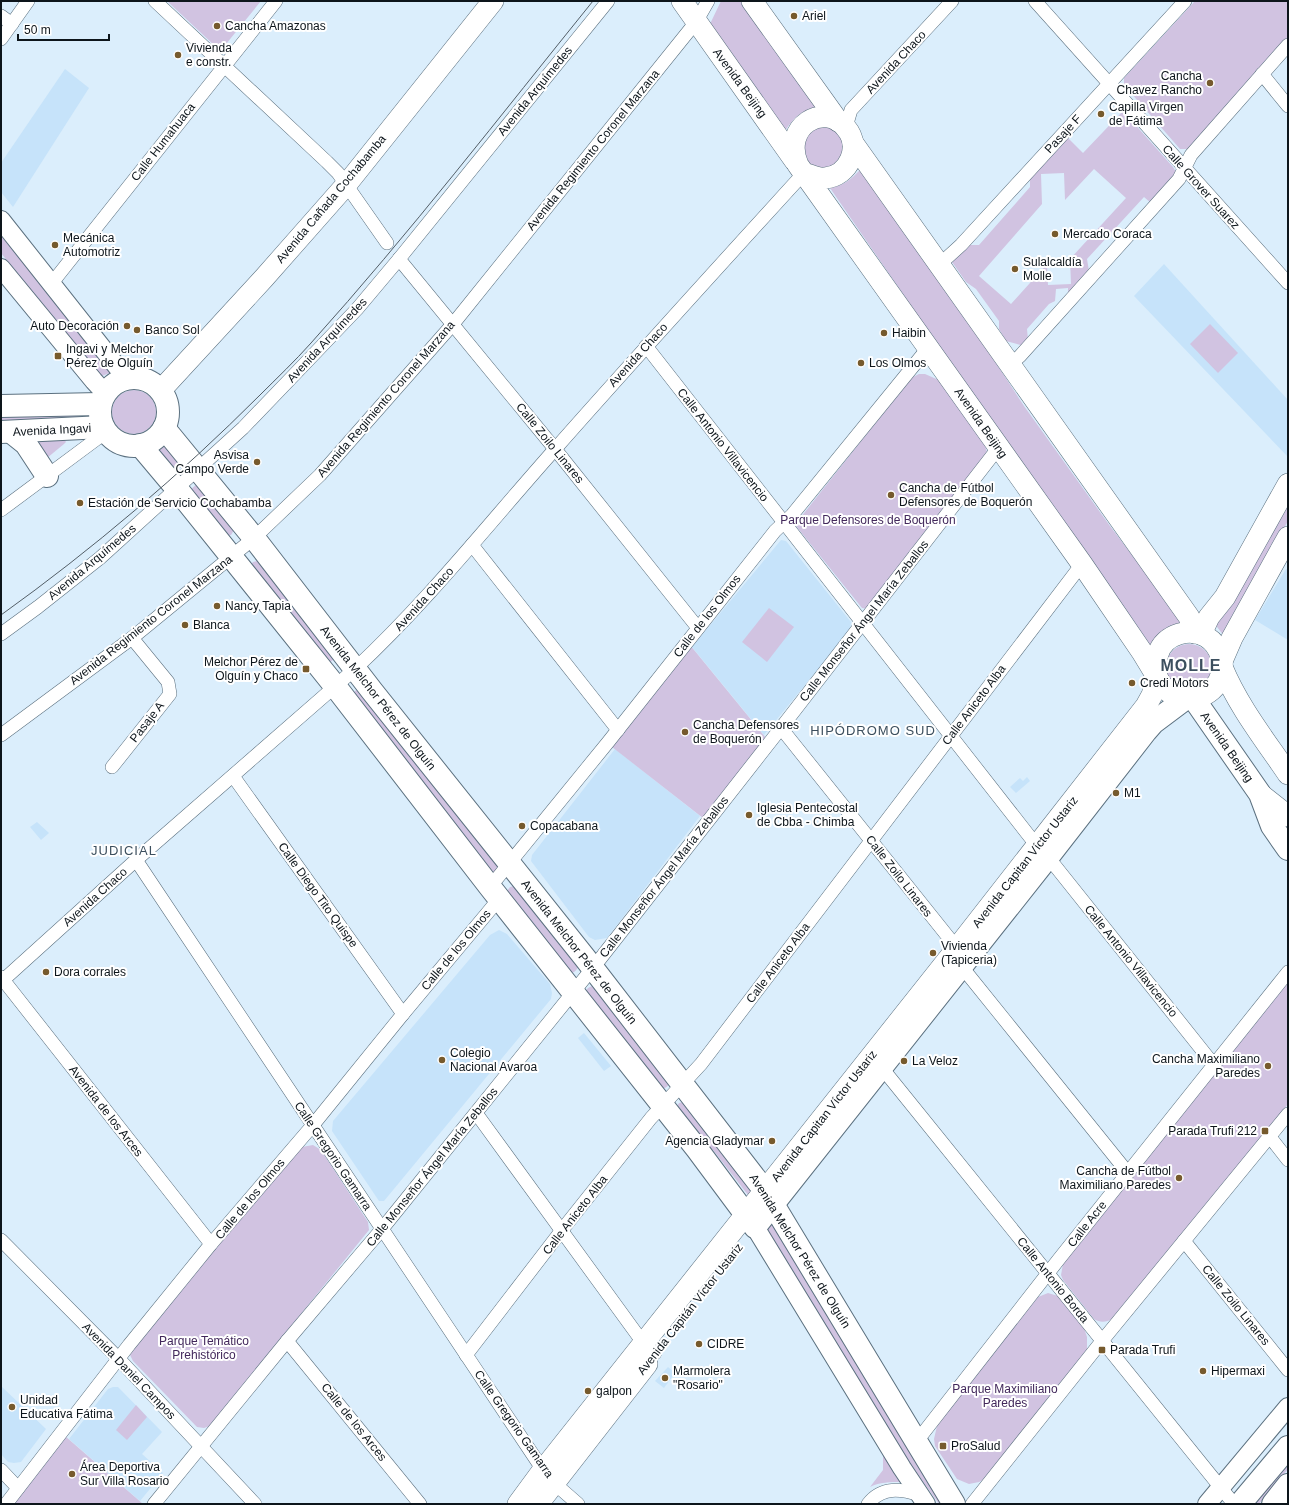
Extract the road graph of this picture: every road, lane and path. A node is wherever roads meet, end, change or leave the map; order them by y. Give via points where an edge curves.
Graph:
1 (28, 1) edge
2 (155, 1) edge
3 (276, 1) edge
4 (476, 1) edge
5 (493, 1) edge
6 (608, 1) edge
7 (682, 1) edge
8 (708, 1) edge
9 (752, 1) edge
10 (952, 1) edge
11 (1035, 1) edge
12 (1185, 1) edge
13 (1, 16) edge
14 (696, 22) junction
15 (12, 24) junction
16 (1, 39) edge
17 (1288, 45) edge
18 (223, 66) junction
19 (1262, 74) junction
20 (1109, 84) junction
21 (1288, 106) edge
22 (846, 130) junction
23 (1184, 168) junction
24 (801, 169) junction
25 (342, 179) junction
26 (1, 220) edge
27 (387, 243) dead end
28 (399, 259) junction
29 (940, 265) junction
30 (1, 268) edge
31 (52, 283) junction
32 (1288, 283) edge
33 (453, 324) junction
34 (646, 346) junction
35 (928, 348) junction
36 (1010, 365) junction
37 (126, 378) junction
38 (155, 385) junction
39 (103, 399) junction
40 (1, 406) edge
41 (164, 428) junction
42 (104, 429) junction
43 (6, 432) edge
44 (140, 445) junction
45 (999, 447) junction
46 (555, 448) junction
47 (198, 469) junction
48 (47, 476) junction
49 (1288, 484) edge
50 (177, 489) junction
51 (1, 510) edge
52 (784, 523) junction
53 (1288, 537) edge
54 (254, 538) junction
55 (472, 545) junction
56 (231, 557) junction
57 (1082, 564) junction
58 (864, 622) junction
59 (698, 628) junction
60 (1198, 633) junction
61 (1, 634) edge
62 (132, 638) junction
63 (1222, 664) junction
64 (355, 669) junction
65 (1157, 676) junction
66 (335, 686) junction
67 (1189, 699) junction
68 (781, 728) junction
69 (618, 730) junction
70 (1, 735) edge
71 (951, 735) junction
72 (1286, 766) edge
73 (112, 767) dead end
74 (233, 776) junction
75 (1260, 794) junction
76 (1288, 816) edge
77 (871, 840) junction
78 (1288, 849) edge
79 (1043, 852) junction
80 (136, 860) junction
81 (509, 864) junction
82 (494, 893) junction
83 (959, 957) junction
84 (592, 968) junction
85 (1288, 972) edge
86 (2, 979) edge
87 (573, 992) junction
88 (403, 1014) junction
89 (876, 1063) junction
90 (1214, 1065) junction
91 (683, 1085) junction
92 (662, 1107) junction
93 (476, 1113) junction
94 (1288, 1114) edge
95 (312, 1125) junction
96 (1270, 1137) junction
97 (1288, 1160) edge
98 (799, 1173) joint
99 (1128, 1173) junction
100 (769, 1198) junction
101 (750, 1221) junction
102 (382, 1230) junction
103 (562, 1230) junction
104 (1, 1240) edge
105 (1184, 1241) junction
106 (211, 1244) junction
107 (1048, 1274) junction
108 (287, 1341) junction
109 (1102, 1341) junction
110 (649, 1349) junction
111 (466, 1354) junction
112 (118, 1358) junction
113 (1288, 1370) edge
114 (1288, 1407) edge
115 (917, 1441) junction
116 (201, 1447) junction
117 (1288, 1447) edge
118 (1, 1470) edge
119 (549, 1477) junction
120 (1288, 1485) edge
121 (18, 1488) junction
122 (1220, 1488) junction
123 (923, 1500) edge
124 (6, 1504) edge
125 (154, 1504) edge
126 (256, 1504) edge
127 (420, 1504) edge
128 (518, 1504) edge
129 (538, 1504) edge
130 (578, 1504) edge
131 (868, 1504) edge
132 (954, 1504) edge
133 (972, 1504) edge
134 (1207, 1504) edge
135 (1234, 1504) edge
136 (1240, 1504) edge
137 (1273, 1504) edge

1 - 15 street
2 - 18 street
3 - 18 street, Calle Humahuaca
4 - 25 main road, Avenida Cañada Cochabamba
5 - 25 main road, Avenida Cañada Cochabamba
6 - 28 street, Avenida Arquímedes
7 - 14 main road, Avenida Beijing
8 - 14 street, Avenida Regimiento Coronel Marzana
9 - 22 main road
10 - 22 street, Avenida Chaco via 852,110
11 - 20 street, Calle Grover Suarez
12 - 20 street, Pasaje F
13 - 15 street
14 - 24 main road, Avenida Beijing
14 - 33 street, Avenida Regimiento Coronel Marzana
15 - 16 street
17 - 19 street
18 - 25 street via 328,162
18 - 31 street, Calle Humahuaca
19 - 21 street
19 - 23 street via 1191,156
20 - 23 street, Calle Grover Suarez
20 - 29 street, Pasaje F
22 - 24 main road via 852,155 842,172 823,178 813,177
22 - 24 main road via 828,118 818,118 801,127 795,136 793,146 794,156
22 - 29 main road
23 - 32 street, Calle Grover Suarez
23 - 36 street via 1179,179
24 - 34 street, Avenida Chaco
24 - 35 main road, Avenida Beijing
25 - 27 street
25 - 38 main road, Avenida Cañada Cochabamba via 264,258
26 - 31 street
28 - 33 street, Calle Zoilo Linares
28 - 47 street, Avenida Arquímedes via 316,352 243,428
29 - 36 main road
30 - 39 street via 94,381
31 - 37 street
33 - 46 street, Calle Zoilo Linares
33 - 54 street, Avenida Regimiento Coronel Marzana via 320,475
34 - 46 street, Avenida Chaco
34 - 52 street, Calle Antonio Villavicencio
35 - 45 main road, Avenida Beijing
35 - 52 street, Calle de los Olmos
36 - 60 main road
37 - 38 highway via 138,378
37 - 39 highway via 115,383
38 - 41 highway via 166,398 168,418
39 - 40 highway, Avenida Ingavi
39 - 42 highway via 100,416
41 - 44 highway via 154,439
41 - 47 highway, Avenida Melchor Pérez de Olguín
42 - 43 highway, Avenida Ingavi
42 - 44 highway via 122,444
42 - 48 street
43 - 48 highway via 26,444
44 - 50 highway
45 - 57 main road, Avenida Beijing
45 - 58 street, Calle Monseñor Ángel María Zeballos
46 - 55 street, Avenida Chaco
46 - 59 street, Calle Zoilo Linares
47 - 50 street, Avenida Arquímedes
47 - 54 highway, Avenida Melchor Pérez de Olguín
48 - 51 street
49 - 60 main road via 1225,597
50 - 56 highway
50 - 61 street, Avenida Arquímedes via 100,558
52 - 58 street, Calle Antonio Villavicencio
52 - 59 street, Calle de los Olmos
53 - 63 main road via 1232,638
54 - 56 street, Avenida Regimiento Coronel Marzana
54 - 64 highway, Avenida Melchor Pérez de Olguín
55 - 64 street, Avenida Chaco via 389,638
55 - 69 street
56 - 62 street, Avenida Regimiento Coronel Marzana
56 - 66 highway
57 - 65 main road, Avenida Beijing
57 - 71 street, Calle Aniceto Alba
58 - 68 street, Calle Monseñor Ángel María Zeballos
58 - 71 street, Calle Antonio Villavicencio
59 - 69 street, Calle de los Olmos
60 - 63 main road via 1215,644 1221,655
60 - 65 main road via 1183,632 1162,645 1155,668
62 - 70 street, Avenida Regimiento Coronel Marzana
62 - 73 street, Pasaje A via 168,682 170,694
63 - 67 main road via 1222,674 1216,686 1206,695
63 - 72 main road via 1229,683
64 - 66 street, Avenida Chaco
64 - 81 highway, Avenida Melchor Pérez de Olguín
65 - 67 main road via 1160,684 1170,694
65 - 79 main road, Avenida Capitan Víctor Ustariz via 1146,706
66 - 74 street, Avenida Chaco
66 - 82 highway
67 - 75 highway, Avenida Beijing
67 - 79 highway, Avenida Capitan Víctor Ustariz via 1146,731
68 - 77 street, Calle Zoilo Linares
68 - 84 street, Calle Monseñor Ángel María Zeballos
69 - 81 street, Calle de los Olmos
71 - 77 street, Calle Aniceto Alba
71 - 79 street, Calle Antonio Villavicencio
74 - 80 street, Avenida Chaco
74 - 88 street, Calle Diego Tito Quispe
75 - 76 main road, Avenida Beijing
75 - 78 highway, Avenida Beijing via 1272,826
77 - 83 street, Calle Zoilo Linares
77 - 91 street, Calle Aniceto Alba
79 - 83 highway, Avenida Capitan Víctor Ustariz
79 - 90 street, Calle Antonio Villavicencio
80 - 86 street, Avenida Chaco
80 - 95 street, Calle Gregorio Gamarra
81 - 82 street, Calle de los Olmos
81 - 84 highway, Avenida Melchor Pérez de Olguín
82 - 87 highway
82 - 88 street, Calle de los Olmos
83 - 89 highway, Avenida Capitan Víctor Ustariz
83 - 99 street, Calle Zoilo Linares
84 - 87 street, Calle Monseñor Ángel María Zeballos
84 - 91 highway, Avenida Melchor Pérez de Olguín
85 - 90 street, Calle Acre
86 - 106 street, Avenida de los Arces
87 - 92 highway
87 - 93 street, Calle Monseñor Ángel María Zeballos
88 - 95 street, Calle de los Olmos
89 - 98 highway, Avenida Capitan Víctor Ustariz
89 - 100 main road, Avenida Capitan Víctor Ustariz
89 - 107 street, Calle Antonio Borda
90 - 99 street, Calle Acre
91 - 92 street, Calle Aniceto Alba
91 - 100 highway, Avenida Melchor Pérez de Olguín
92 - 101 highway via 697,1149
92 - 103 street, Calle Aniceto Alba
93 - 102 street, Calle Monseñor Ángel María Zeballos
93 - 103 street
94 - 96 street
95 - 102 street, Calle Gregorio Gamarra
95 - 106 street, Calle de los Olmos
96 - 97 street
96 - 105 street
98 - 100 highway, Avenida Capitán Víctor Ustariz
99 - 107 street, Calle Acre
100 - 101 highway, Avenida Capitán Víctor Ustariz
100 - 115 highway, Avenida Melchor Pérez de Olguín
101 - 110 main road, Avenida Capitán Víctor Ustariz
101 - 123 street
102 - 108 street, Calle Monseñor Ángel María Zeballos
102 - 111 street, Calle Gregorio Gamarra
103 - 110 street
103 - 111 street, Calle Aniceto Alba
104 - 112 street, Avenida Daniel Campos
105 - 109 street
105 - 113 street, Calle Zoilo Linares
106 - 112 street, Calle de los Olmos
107 - 109 street, Calle Antonio Borda
107 - 115 street, Calle Acre
108 - 116 street, Calle Monseñor Ángel María Zeballos
108 - 127 street, Calle de los Arces
109 - 122 street, Calle Antonio Borda
109 - 133 street
110 - 119 main road, Avenida Capitán Víctor Ustariz
111 - 119 street, Calle Gregorio Gamarra
112 - 116 street, Avenida Daniel Campos
112 - 121 street, Calle de los Olmos
114 - 122 street
115 - 132 highway, Avenida Melchor Pérez de Olguín
116 - 125 street, Calle Monseñor Ángel María Zeballos
116 - 126 street, Avenida Daniel Campos
117 - 136 highway
118 - 121 street
119 - 128 main road, Avenida Capitán Víctor Ustariz
119 - 129 main road, Avenida Capitán Víctor Ustariz
119 - 130 street, Calle Gregorio Gamarra
120 - 137 highway
121 - 124 street, Calle de los Olmos
122 - 134 street
122 - 135 street, Calle Antonio Borda
123 - 131 street via 903,1490 888,1491 878,1494

